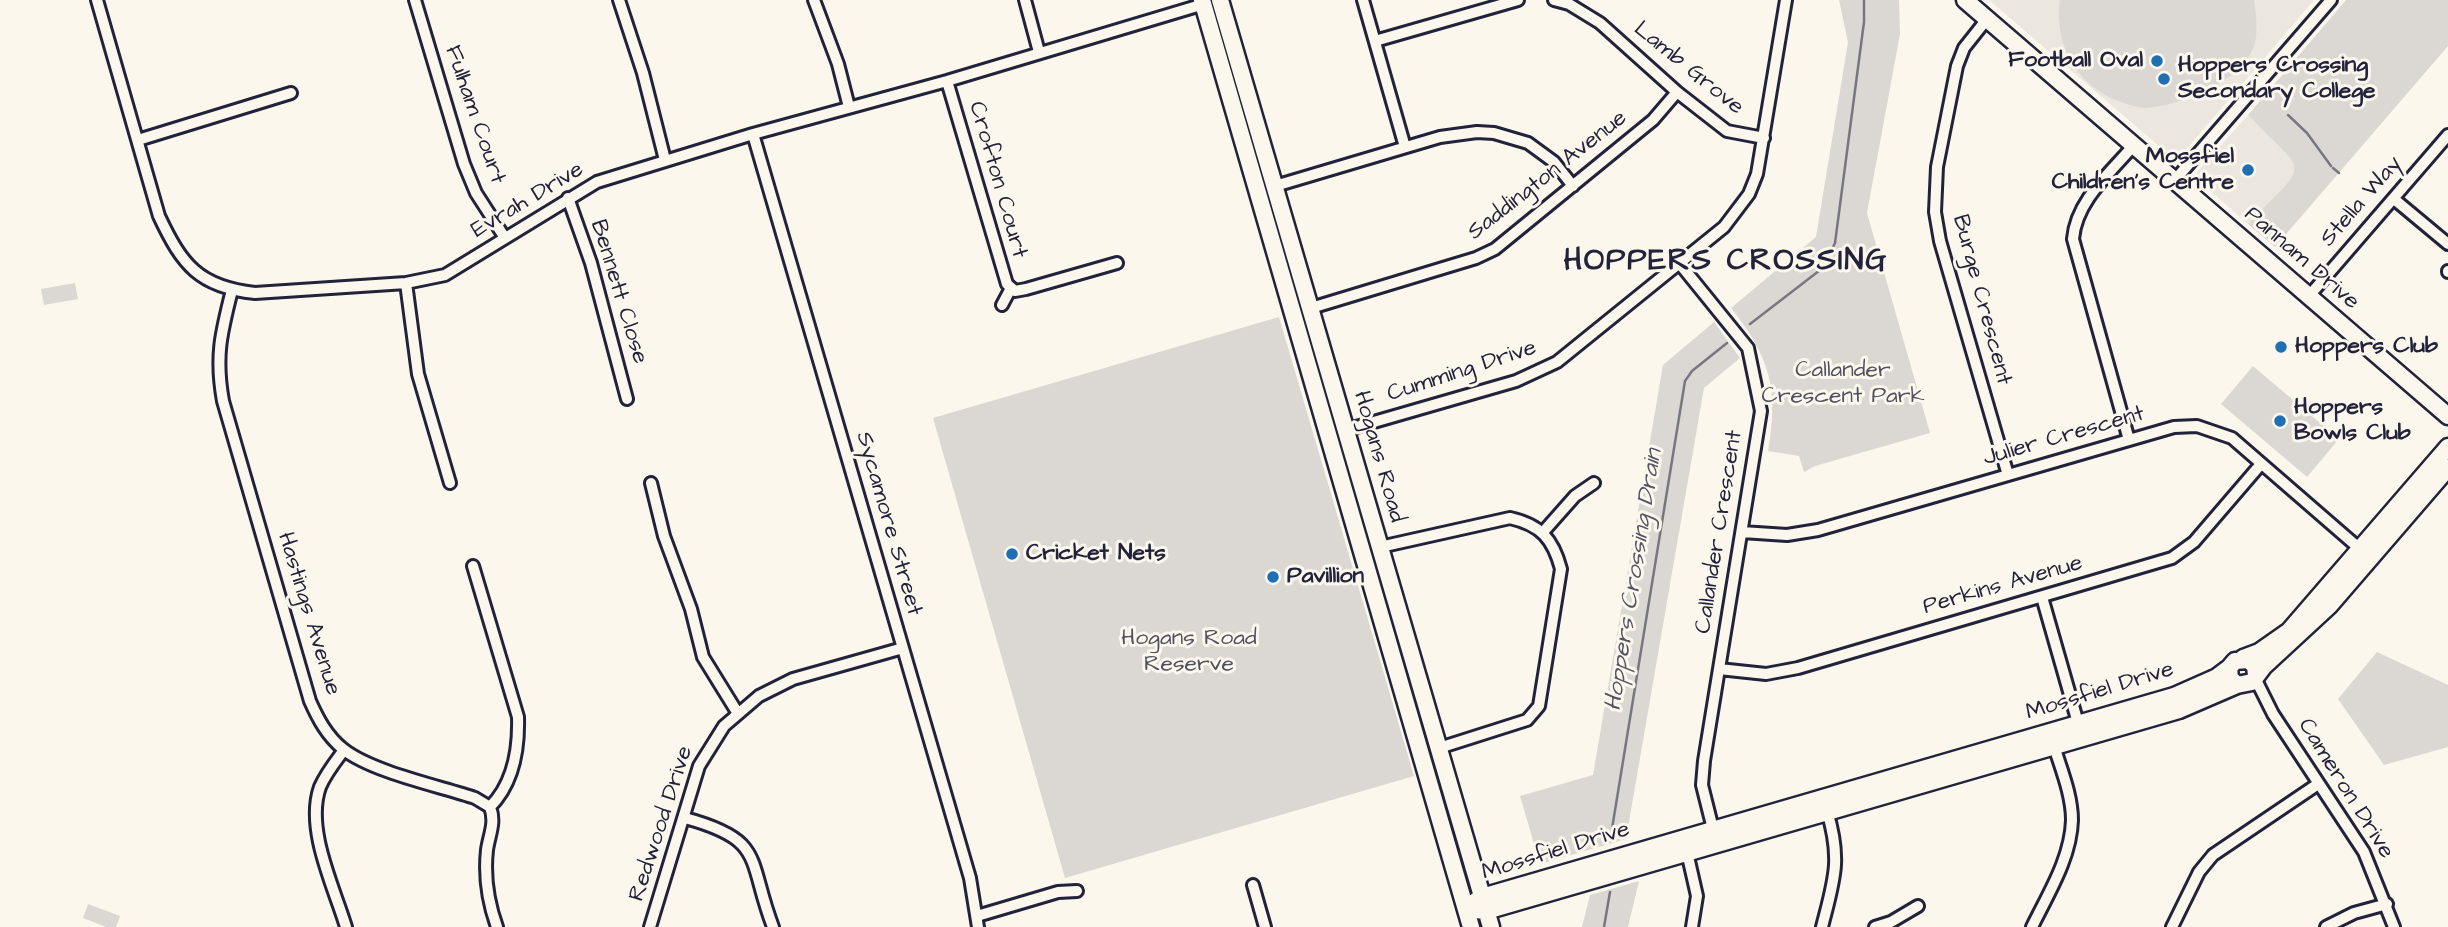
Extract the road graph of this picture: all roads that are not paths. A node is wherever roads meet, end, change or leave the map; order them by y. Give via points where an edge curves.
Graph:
1 (97, 0) edge
2 (415, 0) edge
3 (619, 0) edge
4 (814, 0) edge
5 (1026, 0) edge
6 (1363, 0) edge
7 (1518, 0) edge
8 (1554, 0) edge
9 (1786, 0) edge
10 (1965, 0) edge
11 (2331, 0) edge
12 (1211, 1) edge
13 (1987, 19) junction
14 (1375, 41) junction
15 (1039, 52) junction
16 (947, 81) junction
17 (1677, 92) junction
18 (291, 93) dead end
19 (849, 107) junction
20 (753, 134) junction
21 (2448, 135) edge
22 (1765, 138) junction
23 (138, 140) junction
24 (2134, 145) junction
25 (1405, 147) junction
26 (665, 160) junction
27 (2175, 180) junction
28 (1275, 186) junction
29 (1573, 186) junction
30 (568, 198) junction
31 (2394, 199) junction
32 (505, 238) junction
33 (2448, 244) edge
34 (1117, 263) dead end
35 (1680, 264) junction
36 (407, 283) junction
37 (1011, 288) junction
38 (232, 290) junction
39 (2309, 296) junction
40 (1002, 304) dead end
41 (1311, 308) junction
42 (1319, 337) junction
43 (1301, 350) junction
44 (627, 399) dead end
45 (2448, 416) edge
46 (1346, 430) junction
47 (1329, 434) junction
48 (2129, 440) junction
49 (2448, 447) edge
50 (2261, 464) junction
51 (2443, 471) edge
52 (2008, 475) junction
53 (450, 483) dead end
54 (1594, 483) dead end
55 (651, 484) dead end
56 (1544, 531) junction
57 (1742, 532) junction
58 (1380, 547) junction
59 (2365, 553) junction
60 (473, 566) dead end
61 (2042, 597) junction
62 (903, 648) junction
63 (2244, 659) junction
64 (2229, 668) junction
65 (1719, 669) junction
66 (2247, 681) junction
67 (737, 712) junction
68 (2080, 730) junction
69 (2052, 738) junction
70 (1439, 748) junction
71 (344, 750) junction
72 (2318, 784) junction
73 (1825, 804) junction
74 (490, 807) junction
75 (685, 818) junction
76 (1715, 836) junction
77 (1685, 845) junction
78 (1253, 885) dead end
79 (1077, 891) dead end
80 (1484, 904) junction
81 (2388, 904) junction
82 (1918, 906) dead end
83 (1466, 909) junction
84 (978, 922) edge
85 (1826, 926) edge
86 (346, 927) edge
87 (497, 927) edge
88 (650, 927) edge
89 (774, 927) edge
90 (1265, 927) edge
91 (1471, 927) edge
92 (1491, 927) edge
93 (1692, 927) edge
94 (1875, 927) edge
95 (2032, 927) edge
96 (2172, 927) edge
97 (2326, 927) edge
98 (2394, 927) edge

1 - 23 street, Evrah Drive
2 - 32 street, Fulham Court via 464,164
3 - 26 street
4 - 19 street
5 - 15 street
6 - 14 street
7 - 14 street
8 - 17 street, Lamb Grove via 1600,23
9 - 22 street, Cumming Drive
10 - 13 street, Pannam Drive
11 - 27 street
12 - 15 street, Evrah Drive
12 - 28 street, Hogans Road
12 - 43 street, Hogans Road
13 - 24 street, Pannam Drive
13 - 52 street, Burge Crescent via 1964,48 1957,66 1937,167 1935,212
14 - 25 street
15 - 16 street, Evrah Drive
16 - 19 street, Evrah Drive
16 - 37 street, Crofton Court via 999,267
17 - 22 street, Lamb Grove via 1727,131
17 - 29 street, Saddington Avenue via 1653,120
18 - 23 street
19 - 20 street, Evrah Drive
20 - 26 street, Evrah Drive
20 - 62 street, Sycamore Street
21 - 31 street, Stella Way
22 - 35 street, Cumming Drive via 1757,174 1737,212
23 - 38 street, Evrah Drive via 159,216 175,250 201,279
24 - 27 street, Pannam Drive
24 - 48 street via 2081,207 2073,239
25 - 28 street
25 - 29 street via 1459,132 1494,133 1542,151
26 - 30 street, Evrah Drive via 597,182
27 - 39 street, Pannam Drive
28 - 41 street, Hogans Road
29 - 41 street, Saddington Avenue via 1495,249 1476,258
30 - 32 street, Evrah Drive
30 - 44 street, Bennett Close via 591,263
31 - 33 street
31 - 39 street, Stella Way
32 - 36 street, Evrah Drive via 455,271
34 - 37 street, Crofton Court via 1026,289
35 - 46 street, Cumming Drive via 1577,349 1537,372
35 - 57 street, Callander Crescent via 1748,348 1755,374 1761,411
36 - 38 street, Evrah Drive via 255,293
36 - 53 street via 418,374
37 - 40 street, Crofton Court
38 - 71 street, Hastings Avenue via 217,368 223,401 310,701 320,723
39 - 45 street, Pannam Drive
41 - 42 street, Hogans Road
42 - 43 street
42 - 46 street, Hogans Road
43 - 47 street, Hogans Road
46 - 47 street
46 - 58 street, Hogans Road
47 - 83 street, Hogans Road
48 - 50 street, Julier Crescent via 2197,426 2232,438
48 - 52 street, Julier Crescent
49 - 51 street, Mossfiel Drive
50 - 59 street, Julier Crescent
50 - 61 street, Perkins Avenue via 2179,554
51 - 59 street, Mossfiel Drive
52 - 57 street, Julier Crescent via 1818,530 1787,535
54 - 56 street via 1575,496
55 - 67 street via 703,657
56 - 58 street via 1510,517
56 - 70 street via 1556,549 1561,569 1539,706 1527,720
57 - 65 street, Callander Crescent
58 - 70 street, Hogans Road
59 - 63 street, Mossfiel Drive via 2289,631
59 - 66 street, Mossfiel Drive via 2330,605
60 - 74 street via 518,717 519,738 508,783
61 - 65 street, Perkins Avenue via 1781,671 1746,674
61 - 68 street
62 - 67 street, Redwood Drive via 793,679
62 - 84 street, Sycamore Street via 970,878
63 - 64 street, Mossfiel Drive via 2235,660
63 - 66 street via 2252,662
64 - 66 street via 2230,678
64 - 68 street, Mossfiel Drive via 2174,696
65 - 76 street, Callander Crescent via 1702,785
66 - 68 street, Mossfiel Drive via 2179,709
66 - 72 street, Cameron Drive
67 - 75 street, Redwood Drive via 699,766
68 - 69 street, Mossfiel Drive
69 - 73 street, Mossfiel Drive
69 - 95 street via 2072,818 2069,842
70 - 80 street, Hogans Road
71 - 74 street, Hastings Avenue
71 - 86 street via 320,789 317,805 321,845
72 - 81 street, Cameron Drive via 2364,852
72 - 96 street via 2213,855 2199,872
73 - 76 street, Mossfiel Drive
73 - 85 street via 1837,850
74 - 87 street via 494,821 486,884
75 - 88 street, Redwood Drive
75 - 89 street via 717,827 742,842
76 - 77 street, Mossfiel Drive
77 - 80 street, Mossfiel Drive
77 - 93 street via 1697,896
78 - 90 street
79 - 84 street via 1058,892
80 - 83 street, Mossfiel Drive
80 - 92 street, Hogans Road
81 - 97 street
81 - 98 street, Cameron Drive
82 - 94 street
83 - 91 street, Hogans Road

